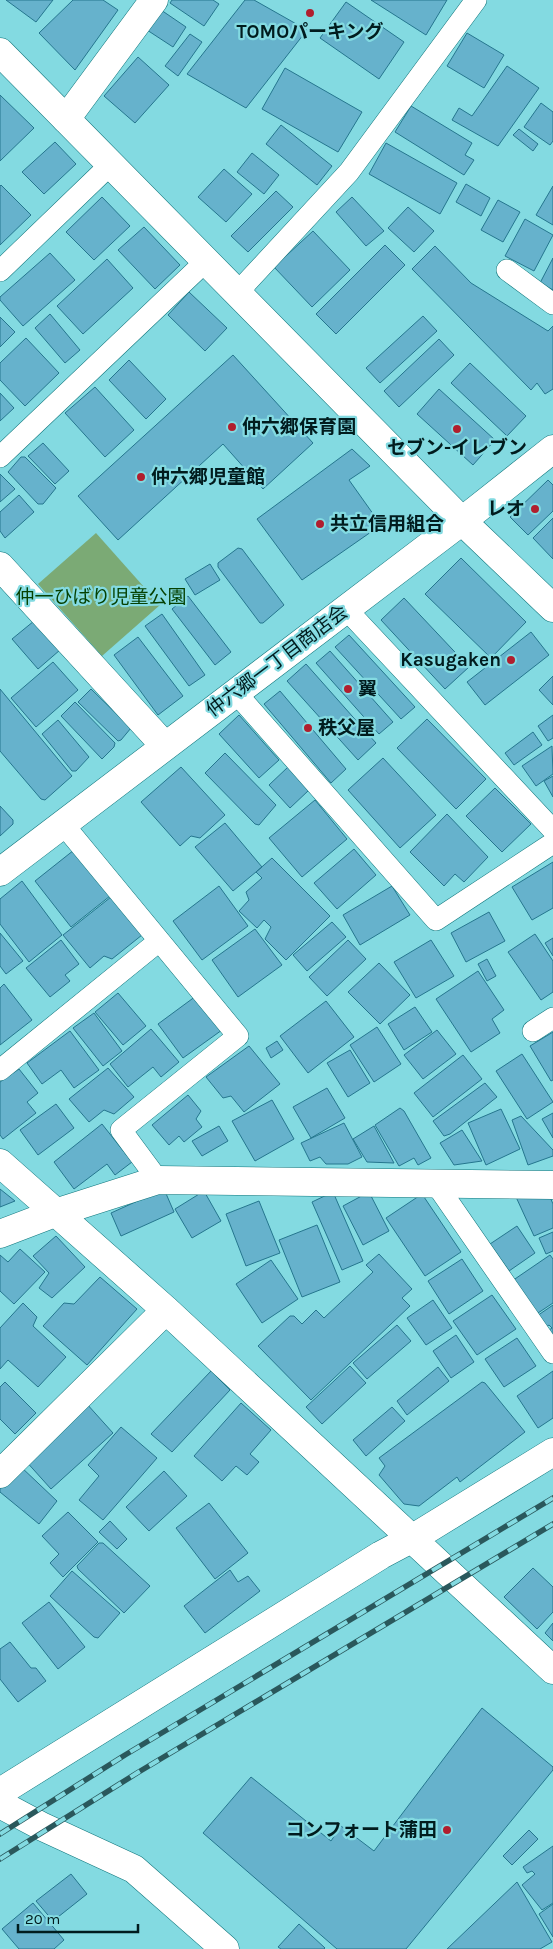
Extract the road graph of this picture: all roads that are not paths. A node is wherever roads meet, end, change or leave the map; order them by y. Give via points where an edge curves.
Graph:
1 (154, 0) edge
2 (476, 0) edge
3 (2, 58) edge
4 (66, 119) junction
5 (111, 164) junction
6 (206, 261) junction
7 (507, 270) dead end
8 (0, 271) edge
9 (237, 293) junction
10 (553, 304) edge
11 (553, 449) edge
12 (0, 457) edge
13 (462, 521) junction
14 (0, 566) edge
15 (553, 608) edge
16 (346, 609) junction
17 (236, 693) junction
18 (165, 746) junction
19 (63, 824) junction
20 (553, 830) edge
21 (553, 843) edge
22 (0, 872) edge
23 (159, 941) junction
24 (553, 1018) edge
25 (533, 1031) dead end
26 (0, 1070) edge
27 (0, 1163) edge
28 (158, 1180) junction
29 (436, 1184) junction
30 (553, 1185) edge
31 (56, 1213) junction
32 (0, 1234) edge
33 (166, 1310) junction
34 (553, 1353) edge
35 (553, 1452) edge
36 (0, 1474) edge
37 (412, 1538) junction
38 (553, 1670) edge
39 (0, 1792) edge
40 (0, 1804) edge
41 (224, 1949) edge

1 - 4 street
2 - 9 lane via 349,172
3 - 4 street
4 - 5 street
5 - 6 street
5 - 8 lane
6 - 9 street
6 - 12 lane
7 - 10 lane
9 - 13 street
11 - 13 street, 仲六郷一丁目商店会
13 - 15 street
13 - 16 street, 仲六郷一丁目商店会
14 - 18 street
16 - 17 street, 仲六郷一丁目商店会
16 - 20 lane
17 - 18 street, 仲六郷一丁目商店会
17 - 21 lane via 436,920
18 - 19 street, 仲六郷一丁目商店会
19 - 22 street, 仲六郷一丁目商店会
19 - 23 lane
23 - 26 lane
23 - 28 lane via 238,1036 121,1130
24 - 25 lane
27 - 31 street
28 - 29 street
28 - 31 street
29 - 30 street
29 - 34 lane
31 - 32 street
31 - 33 street
33 - 36 street
33 - 37 street
35 - 37 street
37 - 38 street
37 - 39 street
40 - 41 street via 134,1869

